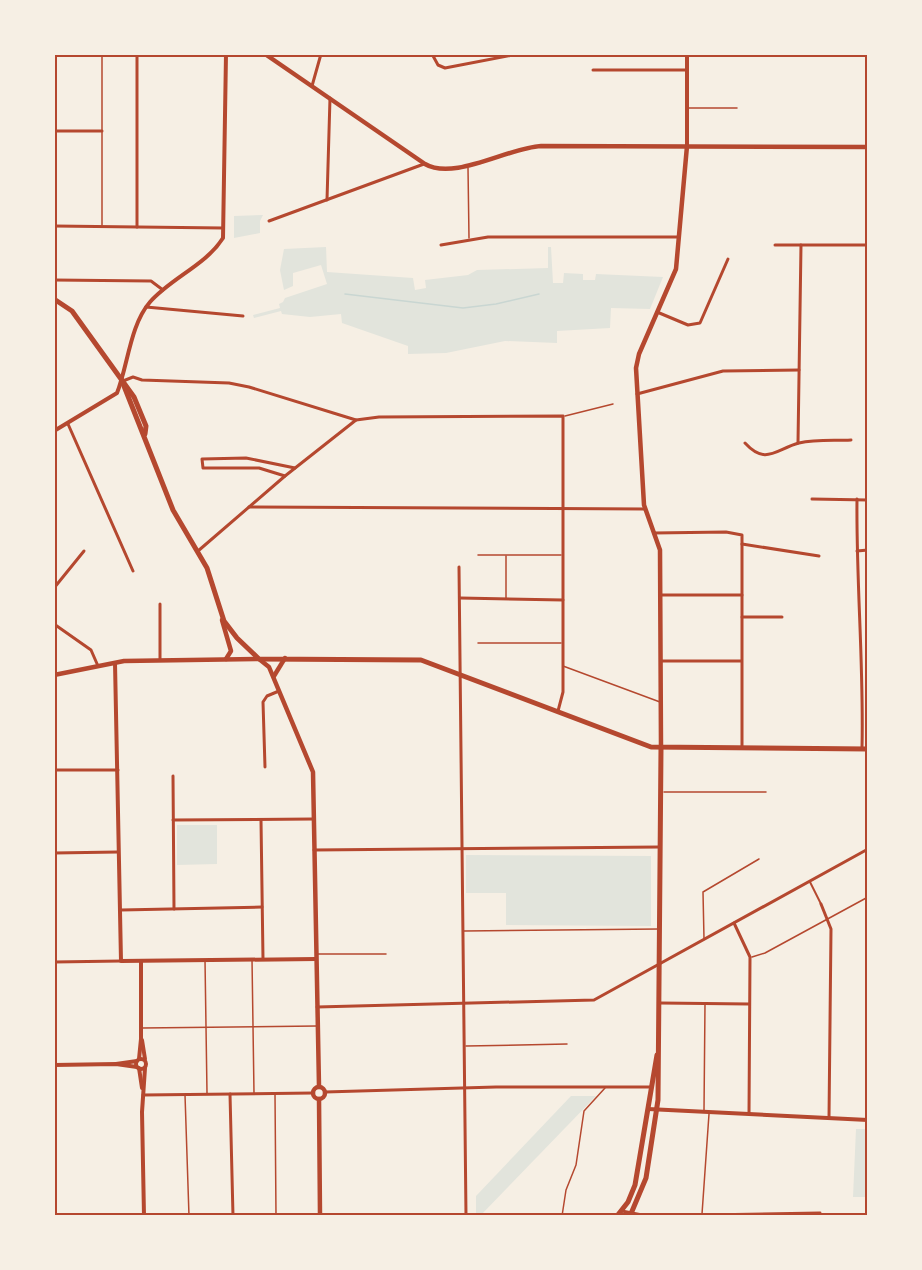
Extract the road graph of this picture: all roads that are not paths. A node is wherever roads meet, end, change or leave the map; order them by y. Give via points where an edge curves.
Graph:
1 (102, 54) edge
2 (137, 54) edge
3 (226, 54) edge
4 (265, 54) edge
5 (321, 54) edge
6 (432, 54) edge
7 (518, 54) edge
8 (687, 54) edge
9 (592, 70) dead end
10 (687, 70) junction
11 (312, 86) junction
12 (330, 98) junction
13 (687, 108) junction
14 (737, 108) dead end
15 (54, 131) edge
16 (102, 131) junction
17 (687, 146) junction
18 (868, 147) edge
19 (425, 164) junction
20 (467, 164) junction
21 (327, 200) junction
22 (269, 221) dead end
23 (54, 226) edge
24 (102, 226) junction
25 (137, 227) junction
26 (225, 228) junction
27 (679, 237) junction
28 (469, 239) junction
29 (441, 245) dead end
30 (775, 245) dead end
31 (801, 245) junction
32 (868, 245) edge
33 (728, 259) dead end
34 (54, 280) edge
35 (163, 290) junction
36 (54, 299) edge
37 (146, 307) junction
38 (657, 312) junction
39 (243, 316) dead end
40 (800, 370) junction
41 (122, 381) junction
42 (637, 394) junction
43 (613, 404) dead end
44 (563, 416) junction
45 (356, 420) junction
46 (68, 424) junction
47 (54, 431) edge
48 (851, 440) dead end
49 (745, 443) dead end
50 (798, 443) junction
51 (296, 468) junction
52 (285, 476) junction
53 (812, 499) dead end
54 (856, 500) junction
55 (868, 500) edge
56 (249, 507) junction
57 (563, 508) junction
58 (645, 509) junction
59 (654, 533) junction
60 (742, 544) junction
61 (868, 550) edge
62 (84, 551) dead end
63 (856, 551) junction
64 (197, 552) junction
65 (478, 555) dead end
66 (506, 555) junction
67 (563, 555) junction
68 (819, 556) dead end
69 (459, 567) dead end
70 (134, 572) dead end
71 (54, 588) edge
72 (660, 595) junction
73 (742, 595) junction
74 (460, 598) junction
75 (506, 599) junction
76 (563, 600) junction
77 (159, 604) dead end
78 (220, 611) junction
79 (742, 617) junction
80 (782, 617) dead end
81 (54, 624) edge
82 (478, 643) dead end
83 (562, 643) junction
84 (285, 658) junction
85 (226, 659) junction
86 (260, 659) junction
87 (160, 660) junction
88 (661, 661) junction
89 (741, 661) junction
90 (114, 663) junction
91 (98, 666) junction
92 (562, 666) junction
93 (460, 673) junction
94 (54, 675) edge
95 (274, 677) junction
96 (280, 691) junction
97 (660, 702) junction
98 (558, 711) junction
99 (661, 748) junction
100 (742, 749) junction
101 (865, 749) edge
102 (264, 767) dead end
103 (54, 770) edge
104 (118, 770) junction
105 (173, 776) dead end
106 (660, 792) junction
107 (766, 792) dead end
108 (314, 819) junction
109 (173, 820) junction
110 (261, 820) junction
111 (660, 847) junction
112 (463, 848) junction
113 (868, 849) edge
114 (314, 850) junction
115 (120, 852) junction
116 (54, 853) edge
117 (759, 859) dead end
118 (810, 881) junction
119 (868, 897) edge
120 (821, 904) joint
121 (262, 907) junction
122 (174, 909) junction
123 (121, 910) junction
124 (828, 918) junction
125 (734, 923) junction
126 (660, 929) junction
127 (464, 931) junction
128 (704, 940) junction
129 (386, 954) dead end
130 (316, 956) junction
131 (750, 957) junction
132 (252, 959) junction
133 (263, 959) junction
134 (205, 960) junction
135 (121, 961) junction
136 (141, 961) junction
137 (54, 962) edge
138 (661, 964) junction
139 (660, 1003) junction
140 (705, 1003) junction
141 (464, 1004) junction
142 (749, 1004) junction
143 (317, 1007) junction
144 (318, 1026) junction
145 (141, 1028) junction
146 (205, 1028) junction
147 (253, 1028) junction
148 (141, 1039) junction
149 (567, 1044) dead end
150 (466, 1046) junction
151 (658, 1053) junction
152 (138, 1060) junction
153 (145, 1060) junction
154 (116, 1064) junction
155 (54, 1065) edge
156 (138, 1068) junction
157 (145, 1068) junction
158 (319, 1086) junction
159 (606, 1087) junction
160 (651, 1087) junction
161 (142, 1089) junction
162 (466, 1089) junction
163 (325, 1092) junction
164 (275, 1093) junction
165 (313, 1093) junction
166 (207, 1094) junction
167 (230, 1094) junction
168 (254, 1094) junction
169 (142, 1095) junction
170 (185, 1095) junction
171 (319, 1099) junction
172 (648, 1109) junction
173 (657, 1109) junction
174 (706, 1112) junction
175 (749, 1114) junction
176 (830, 1118) junction
177 (868, 1120) edge
178 (622, 1211) junction
179 (820, 1213) dead end
180 (632, 1214) edge
181 (702, 1215) edge
182 (144, 1216) edge
183 (189, 1216) edge
184 (233, 1216) edge
185 (276, 1216) edge
186 (320, 1216) edge
187 (466, 1216) edge
188 (562, 1216) edge
189 (617, 1216) edge

1 - 16 lane
2 - 25 street
3 - 26 street
4 - 11 main road
5 - 11 street
6 - 7 street via 445,68
8 - 10 street
9 - 10 street
10 - 13 street
11 - 12 main road
12 - 19 main road
12 - 21 street
13 - 14 lane
13 - 17 street
15 - 16 street
16 - 24 lane
17 - 18 main road
17 - 20 main road via 530,146
17 - 27 main road
19 - 20 main road via 442,170
19 - 21 street
20 - 28 lane
21 - 22 street
23 - 24 street
24 - 25 street
25 - 26 street
26 - 35 street via 218,246
27 - 28 street
27 - 38 main road via 674,274
28 - 29 street
30 - 31 street
31 - 32 street
31 - 40 street
33 - 38 street via 700,323 688,326
34 - 35 street via 151,281
35 - 37 street
36 - 41 main road via 72,311
37 - 39 street
37 - 41 street
38 - 42 main road via 637,360
40 - 42 street via 738,369
40 - 50 street
41 - 45 street via 133,377 229,383
41 - 46 street via 111,399
41 - 64 main road via 173,510
42 - 58 main road
43 - 44 lane
44 - 45 street
44 - 57 street
45 - 51 street
46 - 47 street
46 - 70 street
48 - 50 street
49 - 50 street via 762,455
51 - 52 street
51 - 52 street via 246,458 202,459 203,468 259,468
52 - 56 street
53 - 54 street
54 - 55 street
54 - 63 street
56 - 57 street
56 - 64 street
57 - 58 street
57 - 67 street
58 - 59 main road
59 - 60 street via 726,532 742,535
59 - 72 main road via 660,550
60 - 68 street
60 - 73 street
61 - 63 street
62 - 71 street
63 - 101 street
64 - 78 main road via 207,568
65 - 66 lane
66 - 67 lane
66 - 75 lane
67 - 76 street
69 - 74 street
72 - 73 street
72 - 88 main road
73 - 79 street
74 - 75 street
74 - 93 street
75 - 76 street
76 - 83 street
77 - 87 street
78 - 85 main road via 231,651
78 - 86 main road via 231,632
79 - 80 street
79 - 89 street
81 - 91 street via 91,650
82 - 83 lane
83 - 92 street
84 - 86 main road
84 - 93 main road via 417,660
84 - 95 main road
85 - 86 main road
85 - 87 main road
86 - 95 main road
87 - 90 main road
88 - 89 street
88 - 97 main road
89 - 100 street
90 - 91 main road
90 - 104 street
91 - 94 main road
92 - 97 lane
92 - 98 street via 563,692
93 - 98 main road
93 - 112 street
95 - 96 main road
96 - 102 street via 263,702
96 - 108 main road via 312,768
97 - 99 main road
98 - 99 main road
99 - 100 main road
99 - 106 main road
100 - 101 main road
103 - 104 street
104 - 115 street
105 - 109 street
106 - 107 lane
106 - 111 main road
108 - 110 street
108 - 114 main road
109 - 110 street
109 - 122 street
110 - 121 street
111 - 112 street
111 - 126 main road
112 - 114 street
112 - 127 street
113 - 118 street
114 - 130 main road
115 - 116 street
115 - 123 street
117 - 128 lane via 703,892
118 - 120 street
118 - 125 street
119 - 124 lane
120 - 124 street
121 - 122 street
121 - 133 street
122 - 123 street
123 - 135 street
124 - 131 lane via 765,953
124 - 176 street
125 - 128 street
125 - 131 street
126 - 127 lane
126 - 138 main road
127 - 141 street
128 - 138 street
129 - 130 lane
130 - 133 street
130 - 143 main road
131 - 142 street
132 - 133 street
132 - 134 street
132 - 147 lane
134 - 136 street
134 - 146 lane
135 - 136 street
135 - 137 street
136 - 145 street
138 - 139 main road
138 - 141 street via 590,1001
139 - 140 street
139 - 151 main road
140 - 142 street
140 - 174 lane
141 - 143 street
141 - 150 street
142 - 175 street
143 - 144 main road
144 - 147 lane
144 - 158 main road
145 - 146 lane
145 - 148 street
146 - 147 lane
146 - 166 lane
147 - 168 lane
148 - 152 street
148 - 153 street
149 - 150 lane
150 - 162 street
151 - 160 main road
151 - 173 main road
152 - 153 street
152 - 154 street
152 - 156 street
153 - 157 street
154 - 155 street
154 - 156 street
156 - 157 street
156 - 161 street
157 - 161 street
158 - 163 main road
158 - 165 main road
159 - 160 street
159 - 162 street
159 - 188 lane via 584,1111 576,1164
160 - 172 main road
161 - 169 street
162 - 163 street
162 - 187 street
163 - 171 main road
164 - 165 street
164 - 168 street
164 - 185 lane
165 - 171 main road
166 - 167 street
166 - 170 street
167 - 168 street
167 - 184 street
169 - 170 street
169 - 182 street
170 - 183 lane
171 - 186 main road
172 - 173 street
172 - 178 main road via 635,1185
173 - 174 street
173 - 180 main road via 646,1178
174 - 175 street
174 - 181 lane
175 - 176 street
176 - 177 street
178 - 180 street
178 - 189 main road
179 - 181 street
180 - 181 street

